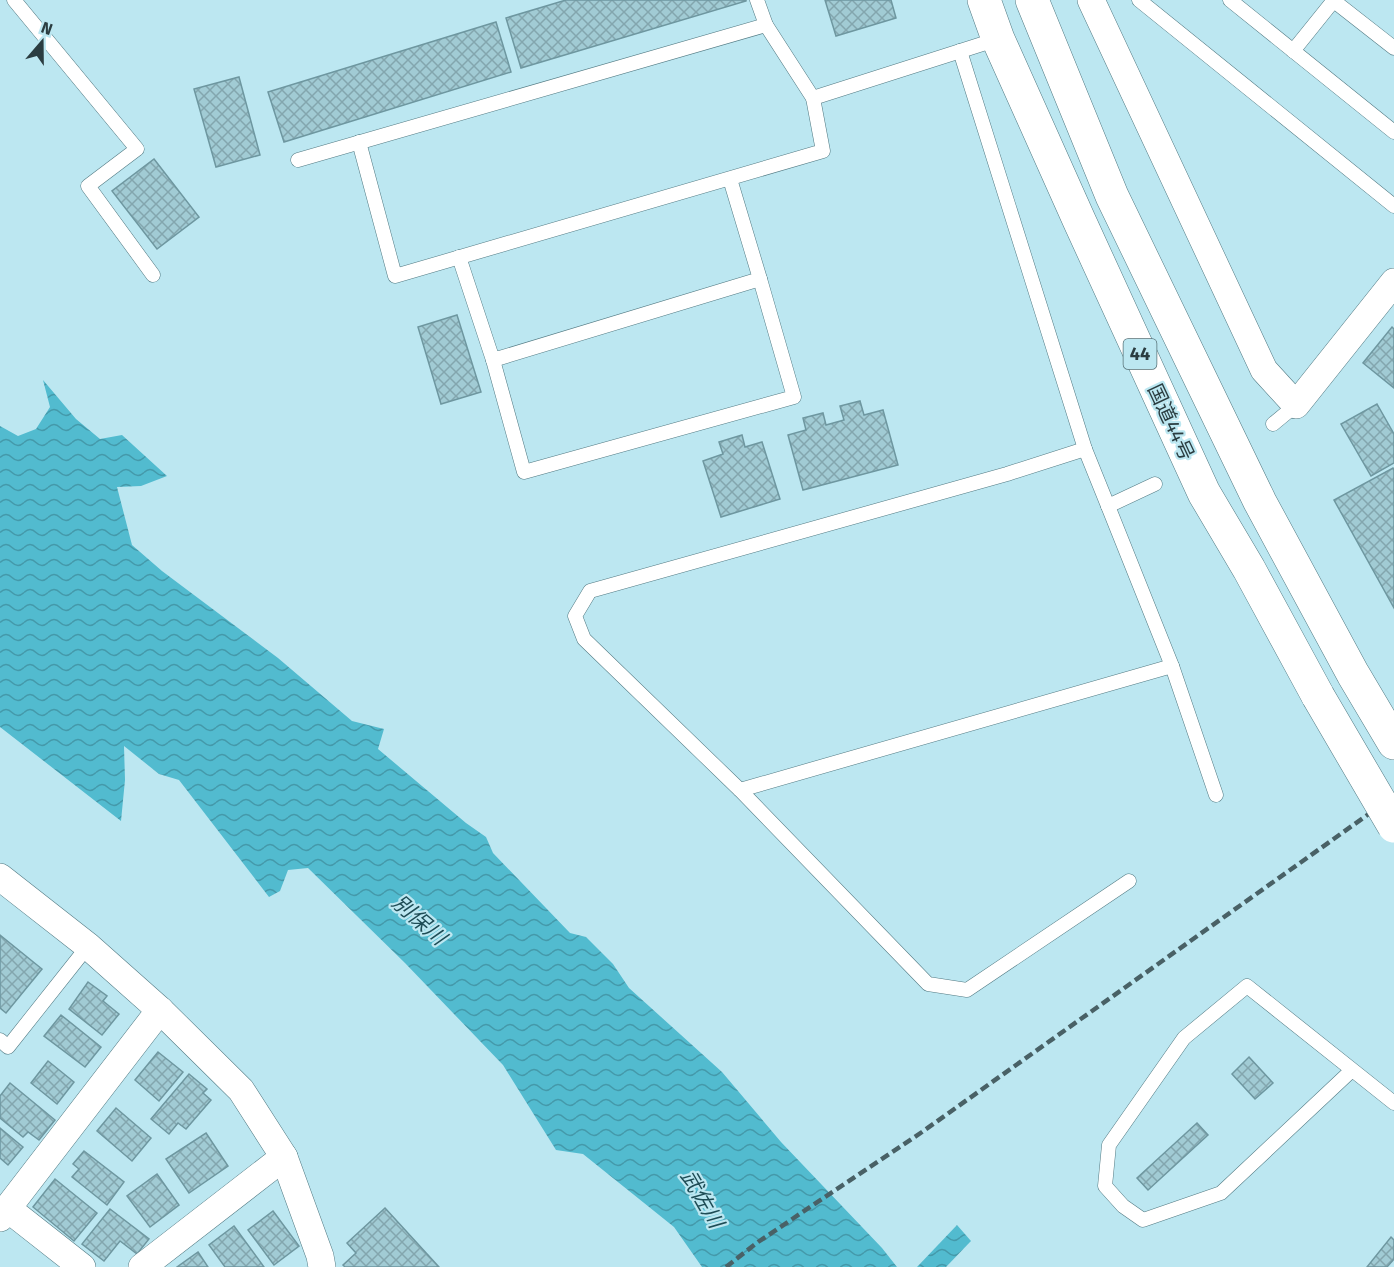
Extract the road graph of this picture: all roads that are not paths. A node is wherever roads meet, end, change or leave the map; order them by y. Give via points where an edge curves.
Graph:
1 (14, 0) edge
2 (757, 0) edge
3 (984, 0) edge
4 (1032, 0) edge
5 (1091, 0) edge
6 (1139, 0) edge
7 (1230, 0) edge
8 (1334, 0) edge
9 (766, 25) junction
10 (998, 39) junction
11 (1394, 48) edge
12 (960, 51) junction
13 (1293, 51) junction
14 (813, 98) junction
15 (1394, 132) edge
16 (359, 142) junction
17 (298, 160) dead end
18 (730, 178) junction
19 (1394, 206) edge
20 (459, 257) junction
21 (153, 275) dead end
22 (760, 279) junction
23 (1394, 282) edge
24 (493, 360) junction
25 (1296, 405) junction
26 (1273, 424) dead end
27 (1085, 449) junction
28 (1155, 484) dead end
29 (1108, 506) junction
30 (1172, 666) junction
31 (1394, 744) edge
32 (740, 790) junction
33 (1216, 795) dead end
34 (1394, 826) edge
35 (0, 877) edge
36 (1129, 881) dead end
37 (88, 946) junction
38 (160, 1010) junction
39 (0, 1040) edge
40 (1352, 1070) junction
41 (1394, 1103) edge
42 (284, 1157) junction
43 (4, 1213) edge
44 (82, 1267) edge
45 (142, 1267) edge
46 (322, 1267) edge

1 - 21 lane via 137,149 88,186
2 - 9 lane
3 - 10 highway, 国道44号 / 44
4 - 31 highway, 44 via 1112,196 1260,502
5 - 25 street via 1264,370
6 - 19 lane
7 - 13 lane
8 - 11 lane
8 - 13 lane
9 - 14 lane
9 - 16 lane
10 - 12 lane
10 - 34 highway, 国道44号 / 44, bridge via 1204,493
12 - 14 lane
12 - 27 lane
13 - 15 lane
14 - 18 lane via 823,152
16 - 17 lane
16 - 20 lane via 395,276
18 - 20 lane
18 - 22 lane
20 - 24 lane
22 - 24 lane
22 - 24 lane via 794,397 524,472
23 - 25 street
25 - 26 lane
27 - 29 lane
27 - 32 lane via 590,591 575,616 584,639
28 - 29 lane
29 - 30 lane
30 - 32 lane
30 - 33 lane
32 - 36 lane via 928,984 967,990
35 - 37 street
37 - 38 street
37 - 39 lane via 8,1047
38 - 42 street via 241,1090
38 - 43 street
40 - 40 lane via 1221,1193 1143,1220 1105,1186 1109,1144 1184,1038 1247,986
40 - 41 lane
42 - 45 street
42 - 46 street
43 - 44 street

